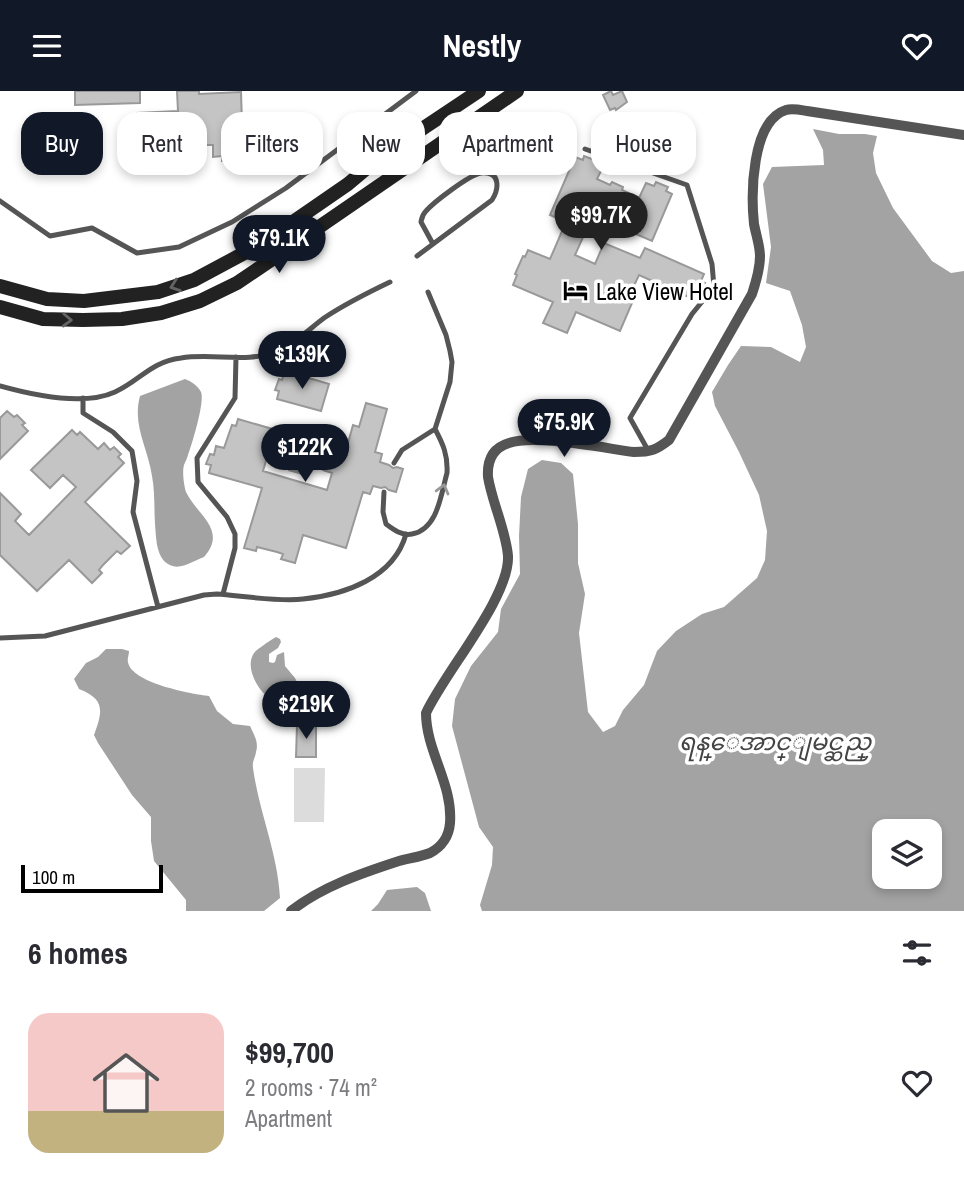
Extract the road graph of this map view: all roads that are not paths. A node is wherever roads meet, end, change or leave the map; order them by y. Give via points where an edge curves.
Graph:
1 (416, 91) edge
2 (479, 91) edge
3 (517, 91) edge
4 (964, 135) edge
5 (585, 149) dead end
6 (0, 201) edge
7 (433, 244) junction
8 (417, 255) dead end
9 (390, 282) dead end
10 (0, 286) edge
11 (428, 292) dead end
12 (0, 307) edge
13 (236, 357) junction
14 (0, 386) edge
15 (83, 398) junction
16 (435, 429) junction
17 (649, 451) junction
18 (394, 463) dead end
19 (384, 492) dead end
20 (406, 534) junction
21 (223, 594) junction
22 (158, 607) junction
23 (0, 638) edge
24 (291, 911) edge

1 - 6 lane via 286,188 232,222 179,247 137,253 92,228 50,236
2 -> 10 main road via 261,244 194,280 158,292 85,301 47,299
12 -> 3 main road via 43,319 96,320 161,313 200,301 237,283
4 - 17 street via 807,110 788,109 775,115 756,151 754,223 760,255 752,294 669,440
5 - 17 lane via 687,185 712,264 714,287 692,314 630,418
7 - 7 lane via 492,200 498,186 493,176 482,173 468,178 425,212 421,222
7 - 8 lane
9 - 13 lane via 343,305 276,352
11 - 16 lane via 452,362
13 - 15 lane via 163,361 114,392
13 - 21 lane via 235,398 197,458 198,482 228,517 235,534
14 - 15 lane
15 - 22 lane via 83,413 132,451 138,481 133,512
16 - 18 lane via 402,450
20 -> 16 lane via 417,533 433,518 447,473 447,454
17 - 24 street via 532,440 510,442 492,455 488,477 508,557 505,576 426,713 446,789 448,836 430,853 351,879
19 - 20 lane via 386,524
20 - 21 lane via 403,547 388,567 338,592 301,600
21 - 22 lane
22 - 23 lane via 45,636

